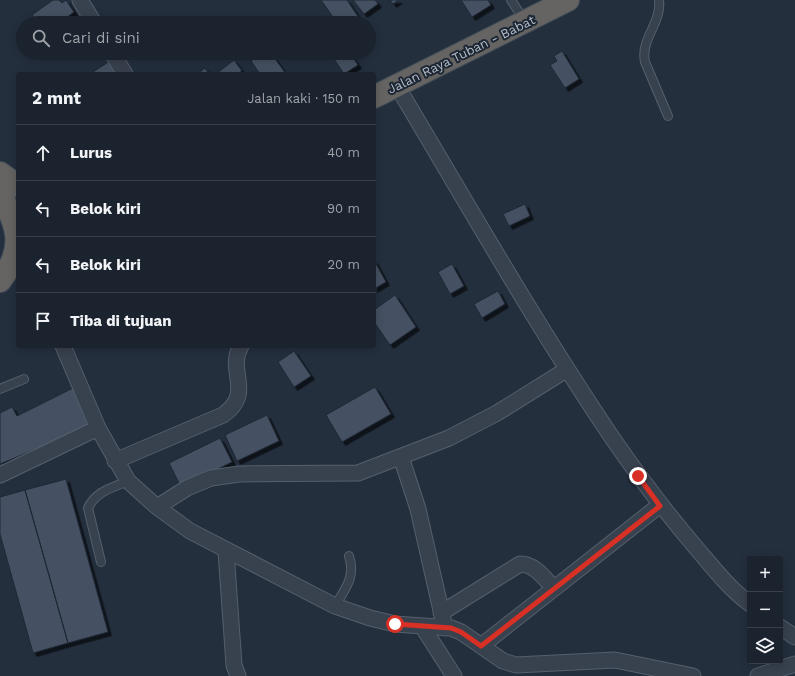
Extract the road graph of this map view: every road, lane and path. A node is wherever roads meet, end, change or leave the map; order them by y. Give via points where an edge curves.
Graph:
1 (80, 0) edge
2 (510, 0) edge
3 (568, 0) edge
4 (659, 0) edge
5 (90, 16) edge
6 (525, 22) junction
7 (116, 60) edge
8 (124, 72) edge
9 (397, 86) junction
10 (376, 96) edge
11 (668, 116) dead end
12 (10, 182) edge
13 (16, 235) edge
14 (16, 251) edge
15 (16, 279) edge
16 (0, 281) edge
17 (0, 287) edge
18 (64, 348) edge
19 (240, 348) edge
20 (566, 370) junction
21 (24, 379) dead end
22 (0, 389) edge
23 (98, 428) junction
24 (401, 457) junction
25 (115, 461) junction
26 (0, 475) edge
27 (128, 481) junction
28 (660, 506) junction
29 (157, 507) junction
30 (226, 551) junction
31 (349, 556) dead end
32 (101, 562) dead end
33 (554, 588) junction
34 (747, 602) edge
35 (335, 606) junction
36 (441, 613) junction
37 (422, 626) junction
38 (445, 628) junction
39 (783, 628) edge
40 (795, 637) edge
41 (481, 646) junction
42 (614, 660) junction
43 (795, 664) edge
44 (238, 676) edge
45 (454, 676) edge
46 (645, 676) edge
47 (693, 676) edge
48 (758, 676) edge

1 - 5 street
2 - 6 lane
3 - 6 highway, Jalan Raya Tuban - Babat
4 - 11 lane via 659,15 643,53
6 - 9 highway, Jalan Raya Tuban - Babat
7 - 8 street
9 - 10 highway, Jalan Raya Tuban - Babat
9 - 20 street
12 - 13 highway
14 - 16 highway via 9,269
15 - 17 highway
18 - 23 street
19 - 25 street via 237,358 239,396 232,409 224,415
20 - 24 street via 492,416 449,438
20 - 28 street
21 - 22 lane
23 - 25 street
23 - 26 street
24 - 29 street via 358,473 239,474 211,478 187,488
24 - 36 street via 418,510
25 - 27 street
27 - 29 street
27 - 32 lane via 100,492 88,508
28 - 33 street
28 - 34 street via 738,595
29 - 30 street via 190,531
30 - 35 street
30 - 44 street via 234,665
31 - 35 lane via 353,567 348,583
33 - 36 street via 534,567 520,564
33 - 41 street
35 - 37 street via 395,624
36 - 38 street
37 - 38 street
37 - 45 street
38 - 41 street via 461,632
39 - 40 street
41 - 42 street via 516,665
42 - 46 street
42 - 47 street
43 - 48 street

